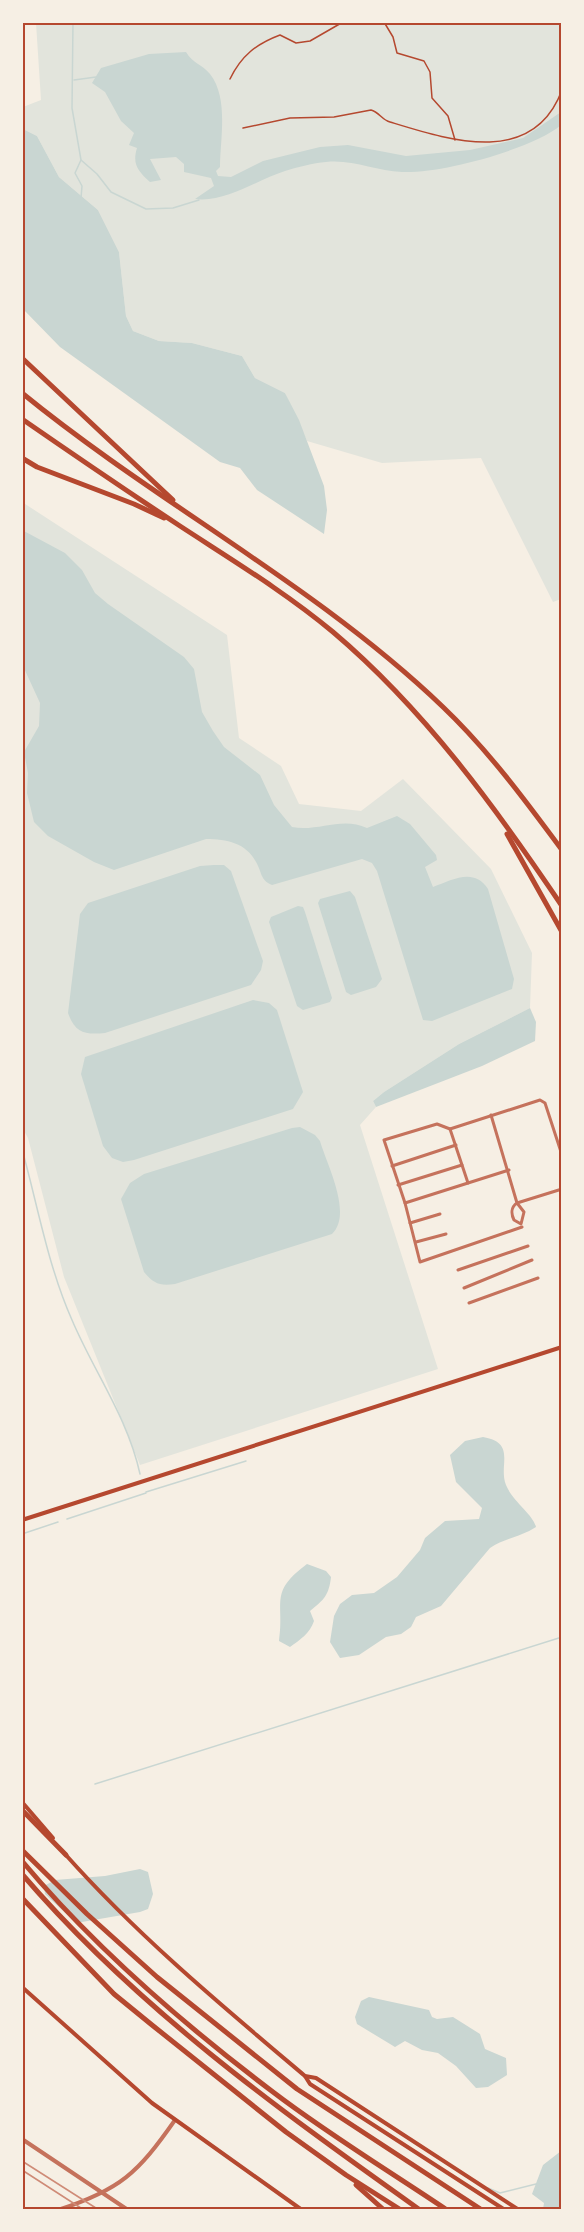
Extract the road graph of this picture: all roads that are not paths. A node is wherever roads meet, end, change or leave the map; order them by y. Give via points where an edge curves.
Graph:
1 (22, 358) edge
2 (22, 393) edge
3 (22, 418) edge
4 (22, 458) edge
5 (189, 516) junction
6 (179, 525) junction
7 (496, 814) junction
8 (561, 850) edge
9 (561, 906) edge
10 (561, 932) edge
11 (491, 1115) junction
12 (450, 1129) junction
13 (456, 1145) junction
14 (561, 1155) edge
15 (462, 1165) junction
16 (392, 1166) junction
17 (509, 1170) junction
18 (468, 1183) junction
19 (398, 1185) junction
20 (561, 1189) edge
21 (405, 1203) junction
22 (517, 1203) junction
23 (440, 1214) dead end
24 (410, 1223) junction
25 (522, 1227) dead end
26 (446, 1234) dead end
27 (415, 1242) junction
28 (528, 1246) dead end
29 (532, 1260) dead end
30 (458, 1270) dead end
31 (538, 1278) dead end
32 (464, 1288) dead end
33 (469, 1303) dead end
34 (561, 1347) edge
35 (22, 1520) edge
36 (22, 1802) edge
37 (22, 1810) edge
38 (22, 1850) edge
39 (66, 1855) junction
40 (22, 1861) edge
41 (22, 1874) edge
42 (22, 1898) edge
43 (22, 1987) edge
44 (305, 2076) junction
45 (175, 2120) junction
46 (22, 2139) edge
47 (346, 2175) junction
48 (104, 2193) junction
49 (58, 2210) edge
50 (128, 2210) edge
51 (302, 2210) edge
52 (384, 2210) edge
53 (401, 2210) edge
54 (420, 2210) edge
55 (447, 2210) edge
56 (482, 2210) edge
57 (505, 2210) edge
58 (519, 2210) edge

1 - 5 highway
2 - 5 highway via 68,431
3 - 6 highway
4 - 6 highway
5 - 8 highway via 338,618 436,700 521,795
6 - 7 highway via 300,607 363,659 446,748
7 - 9 highway
7 - 10 highway
11 - 12 street
11 - 14 street via 542,1101
11 - 17 street
12 - 13 street
12 - 16 street via 437,1124 384,1140
13 - 15 street
13 - 16 street
15 - 18 street
15 - 19 street
16 - 19 street
17 - 18 street
17 - 22 street
18 - 21 street
19 - 21 street
20 - 22 street
21 - 24 street
22 - 22 street via 513,1217 521,1224 524,1212
23 - 24 street
24 - 27 street
25 - 27 street via 420,1262
26 - 27 street
28 - 30 street
29 - 32 street
31 - 33 street
34 - 35 main road
36 - 39 main road
37 - 39 highway
38 - 56 highway via 157,1977 297,2089
39 - 44 main road via 213,2000
40 - 55 highway via 128,1970 205,2038 274,2094
41 - 54 highway via 110,1967 182,2031 241,2080
42 - 47 highway via 114,1994 286,2132
43 - 45 main road via 116,2073
44 - 57 main road via 310,2084
44 - 58 main road via 316,2078
45 - 48 street via 132,2175
45 - 51 main road
46 - 48 street
47 - 52 highway
47 - 53 highway
48 - 49 street
48 - 50 street

